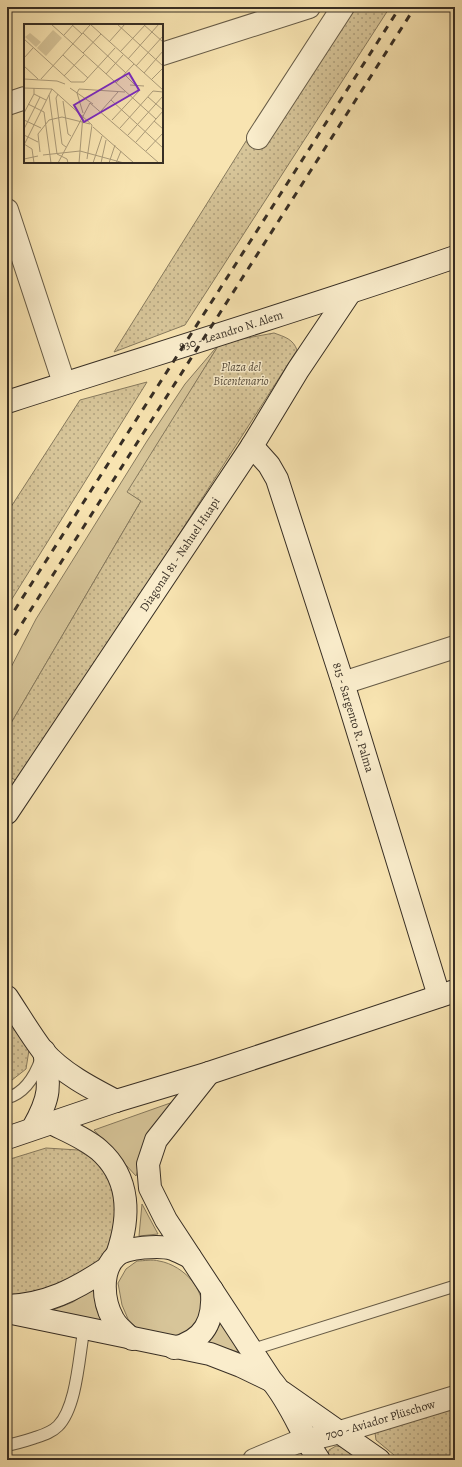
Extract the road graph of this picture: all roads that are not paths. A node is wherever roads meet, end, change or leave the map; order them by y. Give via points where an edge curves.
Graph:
1 (309, 7) edge
2 (340, 8) edge
3 (163, 54) edge
4 (24, 98) edge
5 (7, 104) edge
6 (258, 138) dead end
7 (7, 210) edge
8 (455, 258) edge
9 (348, 294) junction
10 (64, 383) junction
11 (7, 402) edge
12 (252, 446) junction
13 (455, 647) edge
14 (343, 683) junction
15 (7, 813) edge
16 (447, 994) edge
17 (7, 997) edge
18 (44, 1051) junction
19 (209, 1073) junction
20 (7, 1098) edge
21 (116, 1101) junction
22 (42, 1126) junction
23 (7, 1138) edge
24 (190, 1257) junction
25 (111, 1262) junction
26 (455, 1286) edge
27 (212, 1290) junction
28 (7, 1307) edge
29 (7, 1312) edge
30 (84, 1329) junction
31 (132, 1339) junction
32 (174, 1348) junction
33 (251, 1350) junction
34 (276, 1386) junction
35 (455, 1397) edge
36 (340, 1432) junction
37 (306, 1441) junction
38 (7, 1445) edge
39 (254, 1460) edge
40 (319, 1460) edge
41 (379, 1460) edge

1 - 3 street
2 - 6 street
4 - 5 street
7 - 10 street
8 - 9 street, 830 - Leandro N. Alem
9 - 10 street, 830 - Leandro N. Alem
9 - 12 street, Diagonal 81 - Nahuel Huapi
10 - 11 street, 830 - Leandro N. Alem
12 - 14 street, 815 - Sargento R. Palma via 269,465 277,479
12 - 15 street, Diagonal 81 - Nahuel Huapi
13 - 14 street
14 - 16 street, 815 - Sargento R. Palma
16 - 19 street
17 - 18 street
18 - 20 lane via 35,1075 28,1085
18 - 21 street via 66,1071
18 - 22 street via 48,1074 47,1102
19 - 21 street
19 - 24 street via 156,1140 148,1164 150,1188 158,1207
21 - 22 street
22 - 23 street
22 - 25 street via 80,1137 99,1151 119,1176 126,1199 126,1220 124,1235
24 - 25 street via 172,1249 157,1247 144,1248
24 - 27 street
25 - 28 street via 80,1286 56,1297
25 - 31 street via 106,1295 113,1319
26 - 33 lane
27 - 32 street via 213,1304 207,1326 197,1338
27 - 33 street
29 - 30 street
30 - 31 street
30 - 38 lane via 73,1393 68,1411 59,1425 51,1433
31 - 32 street
32 - 34 street via 224,1359
33 - 34 street
34 - 36 street
34 - 37 street
35 - 36 street, 700 - Aviador Plüschow
36 - 37 street, 700 - Aviador Plüschow
36 - 41 street
37 - 39 street, 700 - Aviador Plüschow via 286,1446
37 - 40 street

